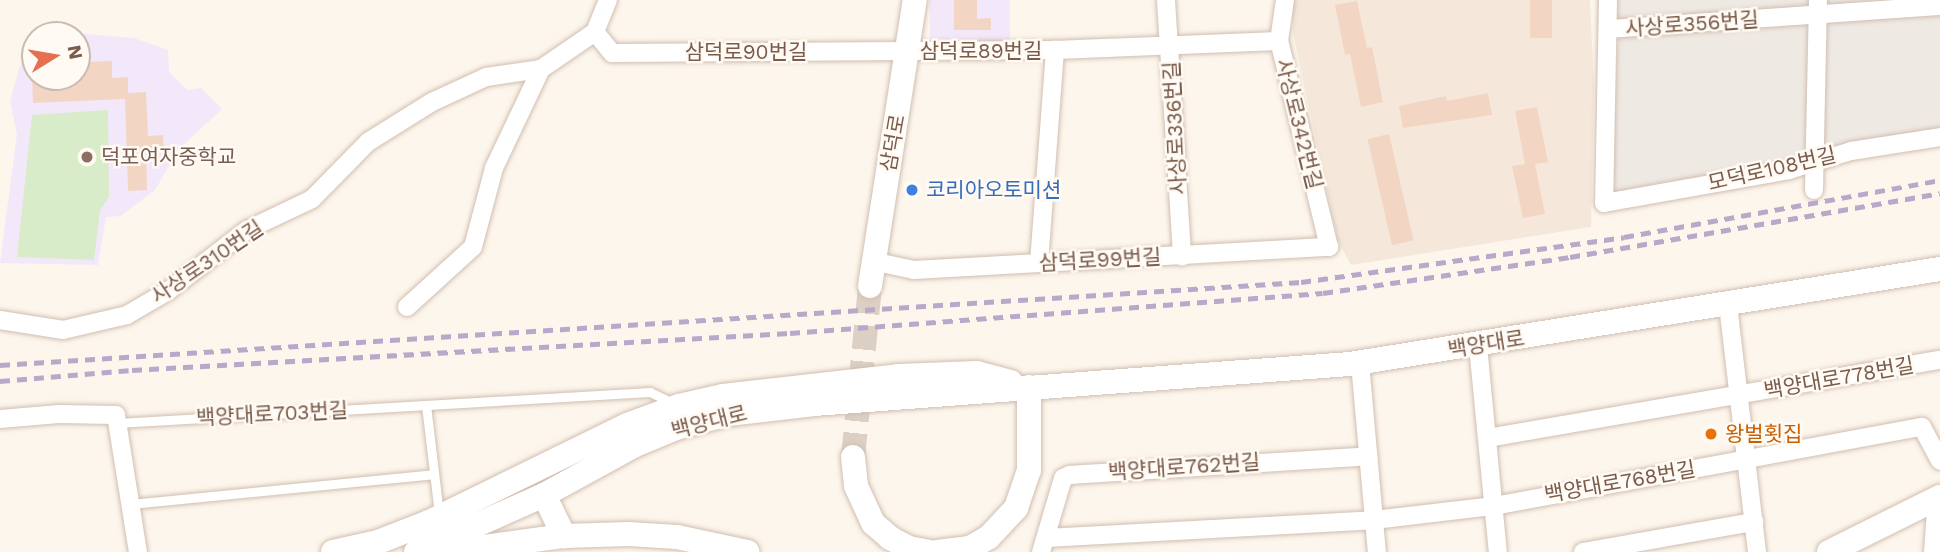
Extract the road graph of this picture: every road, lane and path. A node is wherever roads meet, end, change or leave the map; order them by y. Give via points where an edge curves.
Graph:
1 (608, 0) edge
2 (915, 0) edge
3 (1166, 0) edge
4 (1285, 0) edge
5 (1608, 0) edge
6 (1940, 5) edge
7 (1818, 8) edge
8 (1609, 29) junction
9 (595, 32) junction
10 (1279, 41) junction
11 (1171, 47) junction
12 (1055, 50) junction
13 (907, 51) junction
14 (541, 69) junction
15 (1940, 137) edge
16 (1814, 161) junction
17 (1814, 190) dead end
18 (1604, 204) joint
19 (1329, 247) joint
20 (1182, 257) junction
21 (872, 261) junction
22 (1039, 263) junction
23 (1940, 269) edge
24 (870, 286) tunnel mouth
25 (1728, 305) junction
26 (407, 307) dead end
27 (0, 320) edge
28 (1478, 346) junction
29 (1940, 360) edge
30 (1360, 363) junction
31 (1029, 387) junction
32 (1739, 396) junction
33 (426, 405) junction
34 (679, 406) junction
35 (0, 419) edge
36 (117, 423) junction
37 (1487, 439) junction
38 (1368, 456) junction
39 (853, 457) tunnel mouth
40 (1746, 459) junction
41 (1940, 461) edge
42 (435, 474) junction
43 (544, 495) junction
44 (1938, 498) edge
45 (130, 504) junction
46 (1494, 506) junction
47 (440, 517) junction
48 (1374, 520) junction
49 (1754, 522) junction
50 (564, 536) junction
51 (1044, 545) edge
52 (138, 552) edge
53 (333, 552) edge
54 (416, 552) edge
55 (449, 552) edge
56 (747, 552) edge
57 (929, 552) edge
58 (937, 552) edge
59 (1377, 552) edge
60 (1498, 552) edge
61 (1583, 552) edge
62 (1757, 552) edge
63 (1829, 552) edge
64 (1933, 552) edge

1 - 9 street
2 - 13 main road, 삼덕로
3 - 11 street, 사상로336번길
4 - 10 street, 사상로342번길
5 - 8 street, 사상로356번길
6 - 7 street, 사상로356번길
7 - 8 street, 사상로356번길
7 - 16 street
8 - 18 street, 사상로356번길
9 - 13 street, 삼덕로90번길 via 612,53
9 - 14 street, 사상로310번길
10 - 11 street, 삼덕로89번길
10 - 19 street, 사상로342번길
11 - 12 street, 삼덕로89번길
11 - 20 street, 사상로336번길
12 - 13 street, 삼덕로89번길
12 - 22 street, 삼덕로89번길
13 - 21 main road, 삼덕로
14 - 26 street via 494,168 473,247
14 - 27 street, 사상로310번길 via 486,77 432,102 368,142 312,199 247,230 168,291 127,314 63,330
15 - 16 street, 모덕로108번길
16 - 17 street
16 - 18 street, 모덕로108번길 via 1789,170
19 - 20 street, 삼덕로99번길
20 - 22 street, 삼덕로99번길
21 - 22 street, 삼덕로99번길 via 914,270
21 - 24 main road, 삼덕로
23 - 25 main road, 백양대로
25 - 28 main road, 백양대로
25 - 32 street, 백양대로778번길
28 - 30 main road, 백양대로
28 - 37 street
29 - 32 street, 백양대로778번길
30 - 31 main road, 백양대로
30 - 38 street
31 - 34 main road, 백양대로 via 977,373 898,376 723,396
31 - 43 main road, 백양대로 via 728,414 633,446
31 - 58 main road via 1029,470 1016,508 989,537 970,548
32 - 37 street
32 - 40 street, 백양대로778번길
33 - 34 lane, 백양대로 via 650,392
33 - 36 lane, 백양대로703번길
33 - 42 lane
34 - 47 main road, 백양대로 via 627,425
35 - 36 street, 백양대로703번길 via 116,415
36 - 45 street
37 - 46 street
38 - 48 street
38 - 51 street, 백양대로762번길 via 1070,475 1063,478
39 - 57 main road via 856,486 873,523 900,543
40 - 41 street via 1922,428
40 - 46 street, 백양대로768번길
40 - 49 street, 백양대로778번길
42 - 45 lane
42 - 47 lane
43 - 50 main road
43 - 54 main road, 백양대로
44 - 63 main road
44 - 64 street
45 - 52 street
46 - 48 street, 백양대로768번길
46 - 60 street
47 - 53 main road, 백양대로 via 378,542
48 - 51 street, 백양대로762번길
48 - 59 street
49 - 61 street
49 - 62 street, 백양대로778번길
50 - 55 main road
50 - 56 main road via 677,537

